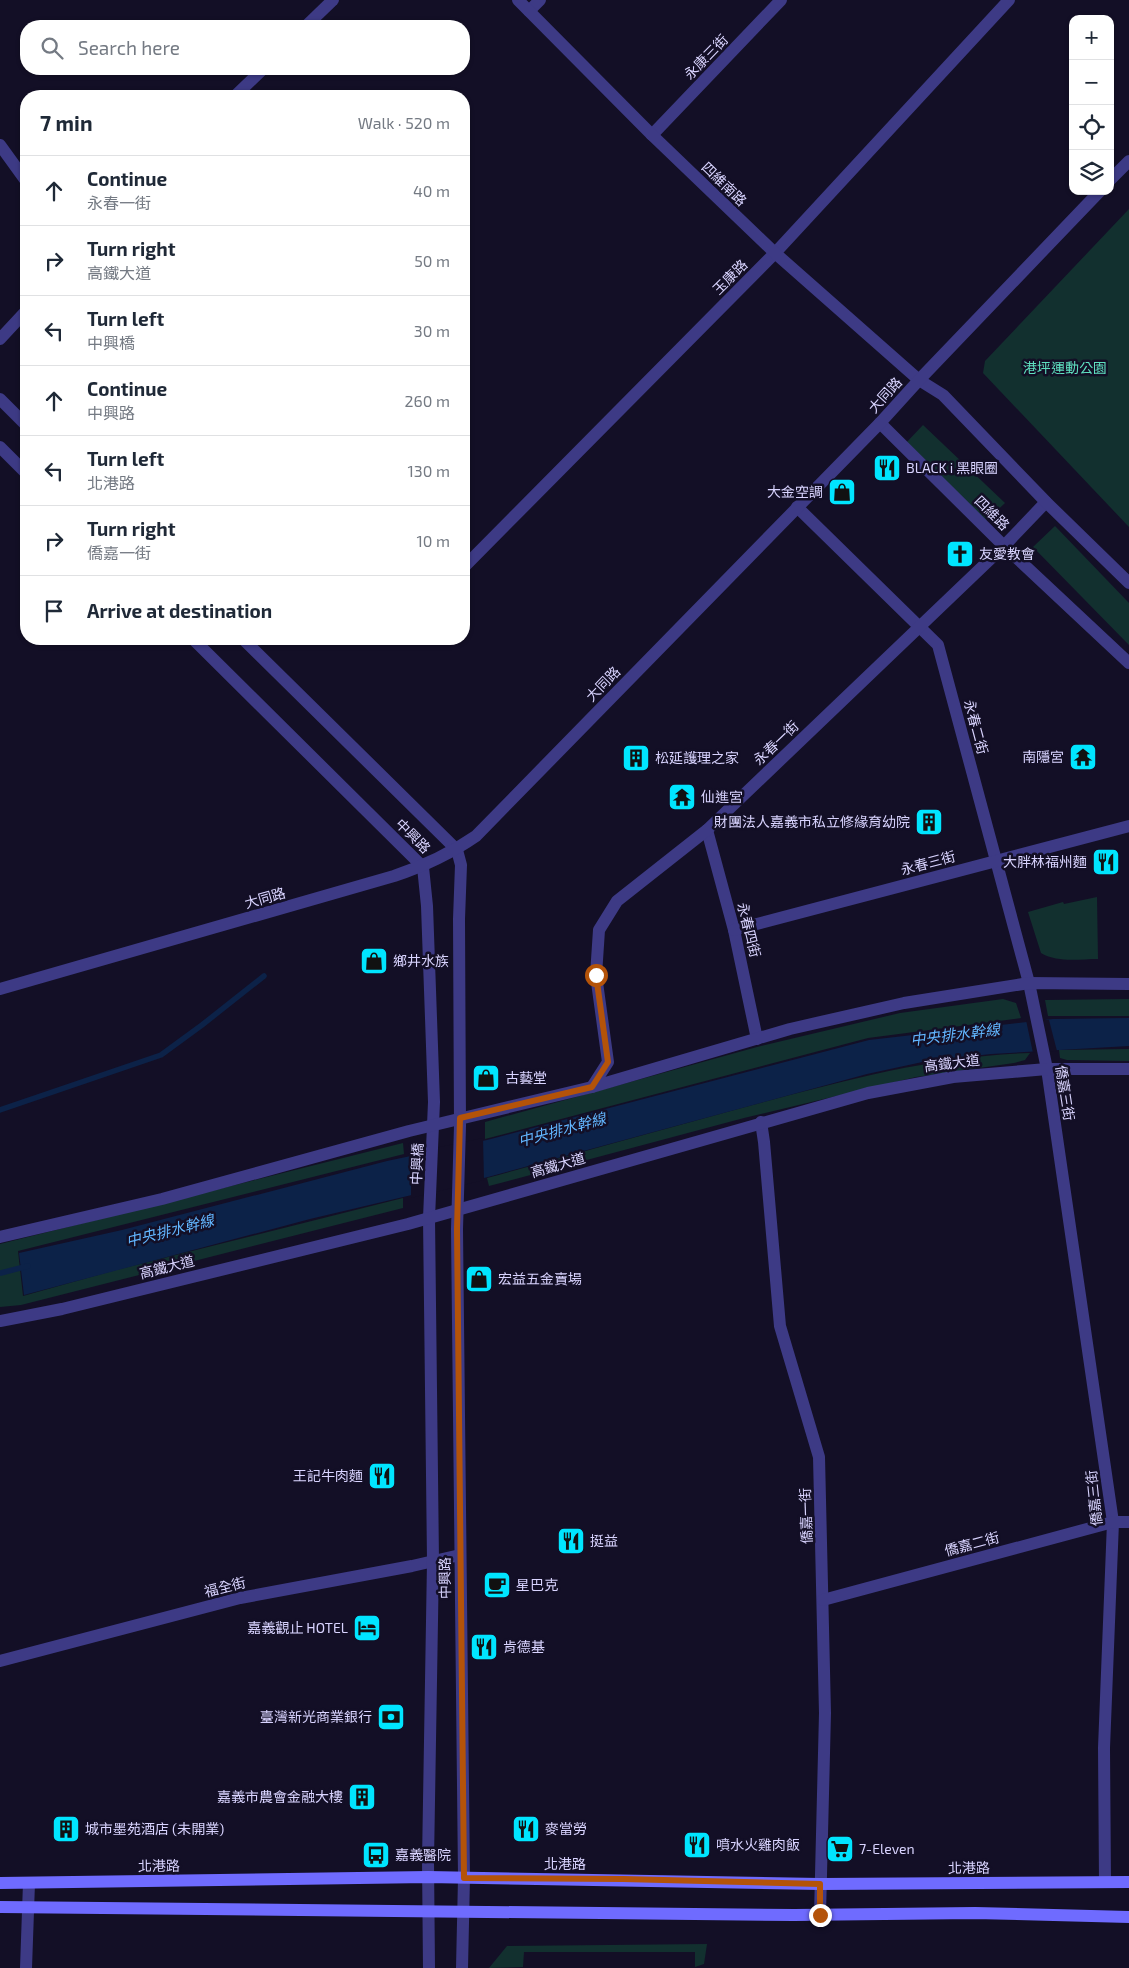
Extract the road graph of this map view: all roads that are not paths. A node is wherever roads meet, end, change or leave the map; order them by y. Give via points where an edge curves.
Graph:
1 (333, 0) edge
2 (518, 0) edge
3 (540, 0) edge
4 (781, 0) edge
5 (1009, 0) edge
6 (529, 11) junction
7 (312, 20) edge
8 (257, 75) edge
9 (240, 90) edge
10 (652, 135) junction
11 (0, 145) edge
12 (1129, 161) edge
13 (20, 173) edge
14 (1114, 176) edge
15 (1096, 195) edge
16 (775, 253) junction
17 (20, 317) edge
18 (0, 339) edge
19 (919, 380) junction
20 (0, 399) edge
21 (20, 419) edge
22 (880, 423) junction
23 (0, 447) edge
24 (20, 467) edge
25 (1046, 502) junction
26 (797, 507) junction
27 (1004, 546) junction
28 (470, 562) edge
29 (1129, 583) edge
30 (920, 627) junction
31 (199, 645) edge
32 (249, 645) edge
33 (1129, 663) edge
34 (1129, 826) edge
35 (707, 830) junction
36 (457, 850) junction
37 (998, 860) junction
38 (423, 867) junction
39 (734, 930) junction
40 (1029, 983) junction
41 (1129, 984) edge
42 (0, 989) edge
43 (1033, 1008) joint
44 (756, 1039) junction
45 (1047, 1069) junction
46 (1129, 1069) edge
47 (592, 1087) junction
48 (460, 1122) junction
49 (760, 1122) junction
50 (433, 1130) junction
51 (430, 1196) joint
52 (457, 1210) junction
53 (429, 1218) junction
54 (0, 1237) edge
55 (0, 1321) edge
56 (1113, 1522) junction
57 (1129, 1522) edge
58 (460, 1555) junction
59 (433, 1561) junction
60 (823, 1600) junction
61 (0, 1661) edge
62 (428, 1877) junction
63 (464, 1878) junction
64 (1105, 1881) junction
65 (1129, 1882) edge
66 (0, 1883) edge
67 (28, 1883) junction
68 (820, 1884) junction
69 (0, 1907) edge
70 (28, 1907) junction
71 (428, 1911) junction
72 (464, 1912) junction
73 (820, 1915) junction
74 (1129, 1917) edge
75 (26, 1968) edge
76 (429, 1968) edge
77 (462, 1968) edge

1 - 7 street
2 - 6 street, 四維南路
3 - 6 street
4 - 10 street, 永康三街
5 - 16 street, 玉康路
6 - 10 street, 四維南路
8 - 9 street
10 - 16 street, 四維南路
11 - 13 street
12 - 14 street
15 - 19 street, 大同路
16 - 19 street, 四維南路
16 - 28 street, 玉康路
17 - 18 street
19 - 22 street, 大同路
19 - 25 street via 943,395
20 - 21 street
22 - 26 street, 大同路
22 - 27 street, 四維路
23 - 24 street
25 - 27 street, 永春一街
25 - 29 street
26 - 30 street, 永春二街
26 - 36 street, 大同路 via 476,836
27 - 30 street, 永春一街
27 - 33 street, 四維路
30 - 35 street, 永春一街
30 - 37 street, 永春二街 via 938,645
31 - 38 street, 中興路
32 - 36 street, 中興路
34 - 37 street, 永春三街
35 - 39 street, 永春四街
35 - 47 street, 永春一街 via 617,901 599,930 596,975 608,1062
36 - 38 street, 大同路
36 - 48 street via 461,865
37 - 39 street, 永春三街
37 - 40 street, 永春二街
38 - 42 street, 大同路
38 - 50 street, 中興路 via 427,906
39 - 44 street, 永春四街
40 - 41 street
40 - 43 street, 永春二街
40 - 44 street via 904,1003
43 - 45 street, 僑嘉三街
44 - 47 street
45 - 46 street, 高鐵大道
45 - 49 street, 高鐵大道 via 912,1084
45 - 56 street, 僑嘉三街
47 - 48 street
48 - 50 street
48 - 52 street, 中興路
49 - 52 street, 高鐵大道
49 - 60 street, 僑嘉一街 via 780,1326 819,1457
50 - 51 street, 中興橋
50 - 54 street
51 - 53 street, 中興路
52 - 53 street, 高鐵大道
52 - 58 street, 中興路
53 - 55 street, 高鐵大道 via 62,1309
53 - 59 street, 中興路
56 - 57 street, 僑嘉二街
56 - 60 street, 僑嘉二街
56 - 64 street, 僑嘉三街 via 1104,1748
58 - 59 street, 福全街
58 - 63 street, 中興路
59 - 61 street, 福全街 via 240,1598
59 - 62 street, 中興路
60 - 68 street, 僑嘉一街 via 825,1713
62 - 63 main road, 北港路
62 - 67 main road, 北港路
62 - 71 street, 中興路
63 - 68 main road, 北港路
63 - 72 street, 中興路
64 - 65 main road, 北港路
64 - 68 main road, 北港路
66 - 67 main road, 北港路
67 - 70 street
68 - 73 street, 僑嘉一街
69 - 70 main road
70 - 71 main road
70 - 75 street
71 - 72 main road
71 - 76 street, 中興路
72 - 73 main road
72 - 77 street, 中興路
73 - 74 main road

